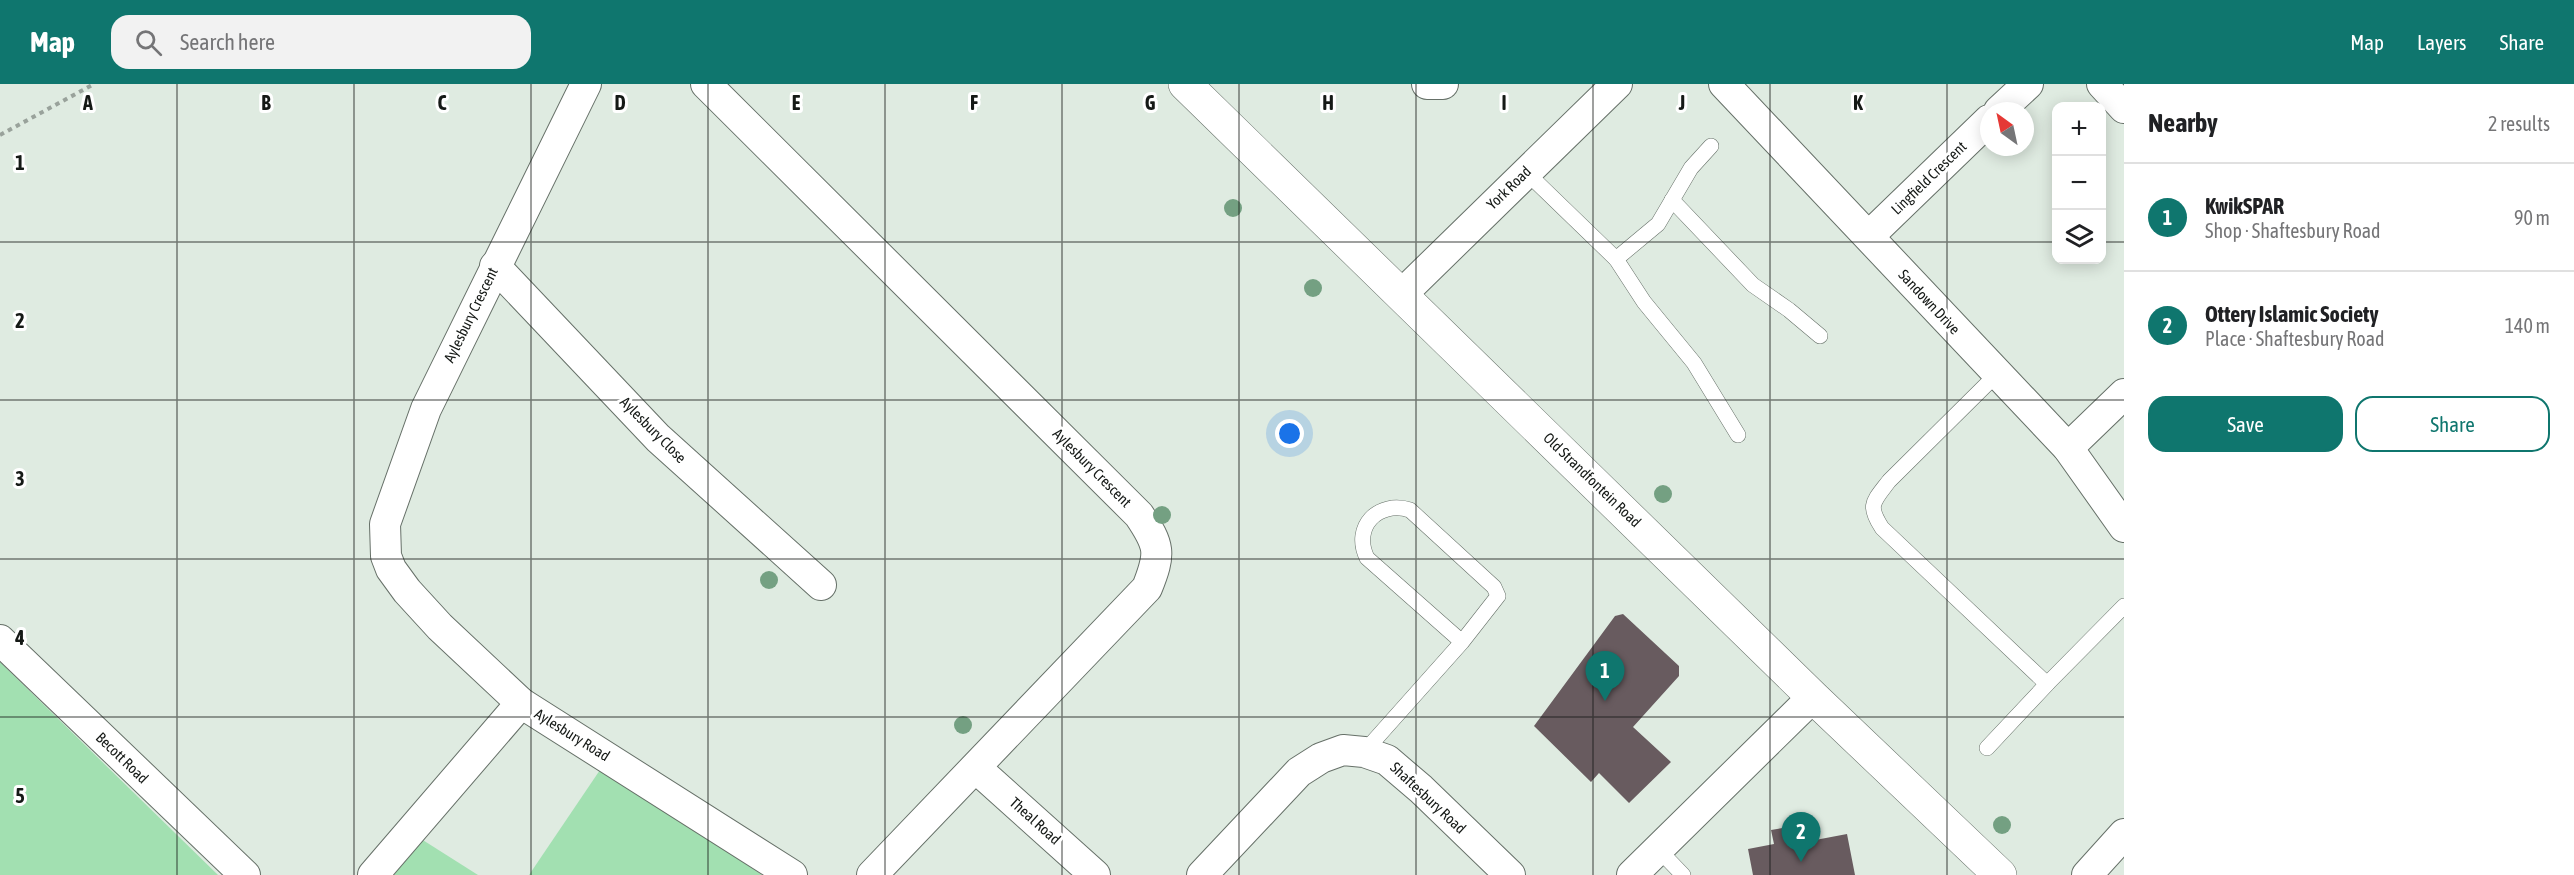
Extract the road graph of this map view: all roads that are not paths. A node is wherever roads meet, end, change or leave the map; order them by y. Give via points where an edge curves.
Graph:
1 (586, 84) edge
2 (706, 84) edge
3 (1185, 84) edge
4 (1427, 84) edge
5 (1443, 84) edge
6 (1617, 84) edge
7 (1724, 84) edge
8 (2028, 84) edge
9 (2102, 84) edge
10 (2009, 102) edge
11 (2124, 108) edge
12 (1980, 129) edge
13 (1711, 146) dead end
14 (1526, 172) junction
15 (1672, 200) junction
16 (1869, 236) junction
17 (1616, 259) junction
18 (495, 266) junction
19 (1402, 294) junction
20 (1820, 336) dead end
21 (1996, 375) junction
22 (2124, 394) edge
23 (1738, 435) dead end
24 (2068, 448) junction
25 (2124, 527) edge
26 (386, 556) joint
27 (821, 585) dead end
28 (2124, 606) edge
29 (0, 640) edge
30 (1462, 642) junction
31 (2047, 684) junction
32 (1813, 698) junction
33 (521, 703) junction
34 (1988, 748) dead end
35 (1364, 752) junction
36 (976, 768) junction
37 (2124, 834) edge
38 (1658, 849) junction
39 (245, 875) edge
40 (373, 875) edge
41 (792, 875) edge
42 (872, 875) edge
43 (1095, 875) edge
44 (1202, 875) edge
45 (1510, 875) edge
46 (1632, 875) edge
47 (1683, 875) edge
48 (2000, 875) edge
49 (2087, 875) edge

1 - 18 street, Aylesbury Crescent
2 - 36 street, Aylesbury Crescent via 1139,515 1156,540 1156,565 1147,588
3 - 19 street, Old Strandfontein Road
4 - 5 street
6 - 14 street, York Road
7 - 16 street, Sandown Drive
8 - 10 street
9 - 11 street
12 - 16 street, Lingfield Crescent
13 - 15 lane via 1691,168
14 - 17 lane
14 - 19 street, York Road
15 - 17 lane via 1658,224
15 - 20 lane via 1753,285
16 - 21 street, Sandown Drive
17 - 23 lane via 1644,302 1694,363
18 - 26 street, Aylesbury Crescent via 426,409 385,524
18 - 27 street, Aylesbury Close via 658,438
19 - 32 street, Old Strandfontein Road
21 - 24 street, Sandown Drive
21 - 31 lane via 1889,481 1874,501 1872,513 1882,528
22 - 24 street
24 - 25 street, Sandown Drive
26 - 33 street, Aylesbury Road via 407,591
28 - 31 lane
29 - 39 street, Becott Road
30 - 30 lane via 1367,558 1361,543 1375,514 1392,507 1410,510 1494,587 1496,600
30 - 35 lane
31 - 34 lane
32 - 38 street
32 - 48 street, Old Strandfontein Road
33 - 40 street
33 - 41 street, Aylesbury Road
35 - 44 street, Shaftesbury Road via 1343,750 1299,772
35 - 45 street, Shaftesbury Road via 1387,760
36 - 42 street, Aylesbury Crescent
36 - 43 street, Theal Road
37 - 49 street
38 - 46 street
38 - 47 lane

